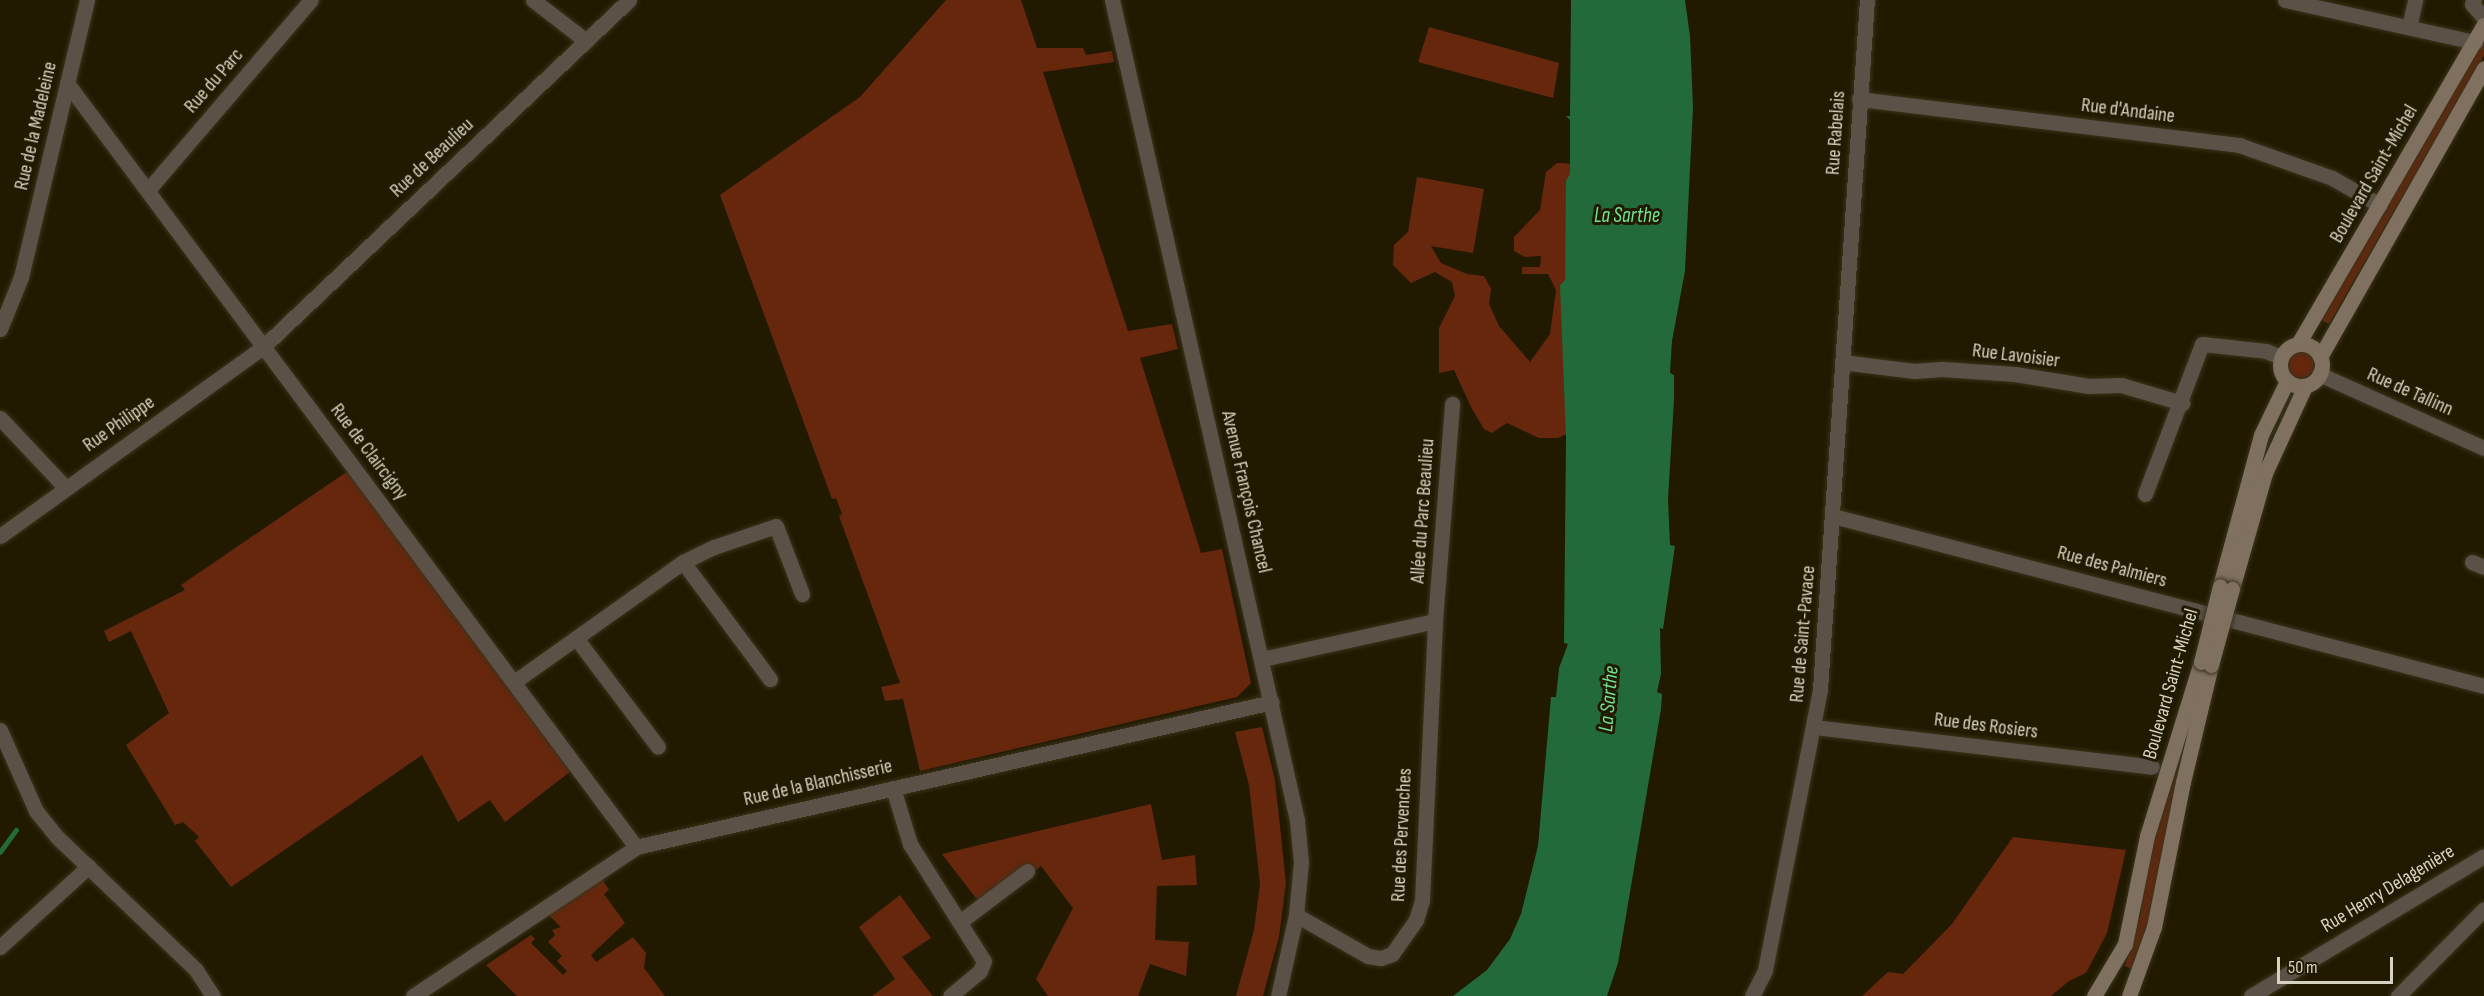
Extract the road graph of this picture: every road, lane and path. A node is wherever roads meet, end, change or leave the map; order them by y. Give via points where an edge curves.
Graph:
1 (87, 0) edge
2 (312, 0) edge
3 (533, 0) edge
4 (629, 0) edge
5 (1112, 0) edge
6 (1867, 0) edge
7 (2285, 0) edge
8 (2415, 0) edge
9 (2474, 0) edge
10 (2484, 18) edge
11 (2484, 25) edge
12 (2409, 27) junction
13 (586, 41) junction
14 (2475, 42) junction
15 (2484, 68) edge
16 (67, 83) junction
17 (1859, 99) junction
18 (148, 190) junction
19 (2380, 205) junction
20 (1847, 268) joint
21 (0, 329) edge
22 (2298, 344) junction
23 (264, 346) junction
24 (2281, 357) junction
25 (2320, 357) junction
26 (1842, 362) junction
27 (2319, 375) junction
28 (2287, 381) junction
29 (2305, 386) junction
30 (2182, 403) junction
31 (1452, 404) dead end
32 (0, 418) edge
33 (2484, 448) edge
34 (66, 488) junction
35 (2145, 494) dead end
36 (1833, 516) junction
37 (0, 536) edge
38 (683, 562) junction
39 (2226, 587) junction
40 (802, 594) dead end
41 (1435, 621) junction
42 (576, 638) junction
43 (1262, 659) junction
44 (2206, 663) junction
45 (770, 679) dead end
46 (514, 682) junction
47 (2484, 686) edge
48 (1272, 702) junction
49 (1814, 727) junction
50 (0, 730) edge
51 (1428, 746) joint
52 (658, 747) dead end
53 (2152, 768) dead end
54 (893, 788) junction
55 (636, 847) junction
56 (2484, 856) edge
57 (89, 866) junction
58 (1027, 871) dead end
59 (2484, 909) edge
60 (1296, 915) junction
61 (961, 921) junction
62 (0, 947) edge
63 (213, 996) edge
64 (413, 996) edge
65 (950, 996) edge
66 (1278, 996) edge
67 (1752, 996) edge
68 (2094, 996) edge
69 (2129, 996) edge
70 (2251, 996) edge
71 (2398, 996) edge

1 - 16 street, Rue de la Madeleine
2 - 18 street, Rue du Parc
3 - 13 street
4 - 13 street, Rue de Beaulieu
5 - 43 street, Avenue François Chancel
6 - 17 street, Rue Rabelais
7 - 12 street
8 - 12 street
9 - 10 street via 2472,4
11 - 14 main road, Boulevard Saint-Michel
12 - 14 street
13 - 23 street, Rue de Beaulieu
14 - 19 main road, Boulevard Saint-Michel
15 - 25 main road
16 - 18 street, Rue de Claircigny
16 - 21 street, Rue de la Madeleine via 21,277
17 - 19 street, Rue d'Andaine via 2239,145 2332,178
17 - 20 street, Rue Rabelais
18 - 23 street, Rue de Claircigny
19 - 22 main road, Boulevard Saint-Michel
20 - 26 street, Rue de Saint-Pavace
22 - 24 main road
22 - 25 main road via 2312,346
23 - 34 street, Rue Philippe
23 - 46 street, Rue de Claircigny
24 - 28 main road via 2280,372
24 - 30 street via 2266,351 2202,344
25 - 27 main road
26 - 30 street, Rue Lavoisier via 1914,371 2015,374 2089,386 2121,385
26 - 36 street, Rue de Saint-Pavace
27 - 29 main road
27 - 33 street, Rue de Tallinn
28 - 29 main road
28 - 39 main road, Boulevard Saint-Michel via 2261,435
29 - 39 main road, Boulevard Saint-Michel via 2265,472
30 - 35 street
31 - 41 street, Allée du Parc Beaulieu
32 - 34 street
34 - 37 street, Rue Philippe
36 - 47 street, Rue des Palmiers
36 - 49 street, Rue de Saint-Pavace
38 - 40 street via 776,526
38 - 42 street
38 - 45 street
39 - 44 main road, Boulevard Saint-Michel, bridge
41 - 43 street
41 - 51 street, Allée du Parc Beaulieu
42 - 46 street
42 - 52 street
43 - 48 street, Avenue François Chancel
44 - 68 main road, Boulevard Saint-Michel via 2147,836 2125,944
44 - 69 main road, Boulevard Saint-Michel via 2154,927
46 - 55 street, Rue de Claircigny
48 - 54 street, Rue de la Blanchisserie
48 - 60 street, Avenue François Chancel via 1297,820 1301,862
49 - 53 street, Rue des Rosiers
49 - 67 street, Rue de Saint-Pavace via 1765,970
50 - 57 street via 36,811
51 - 60 street, Rue des Pervenches via 1422,900 1416,920 1392,954 1368,956
54 - 55 street, Rue de la Blanchisserie
54 - 61 street via 910,844
55 - 64 street, Rue de la Blanchisserie
56 - 70 street, Rue Henry Delagenière
57 - 62 street
57 - 63 street via 196,970
58 - 61 street
59 - 71 street
60 - 66 street, Avenue François Chancel
61 - 65 street via 984,961 980,971

